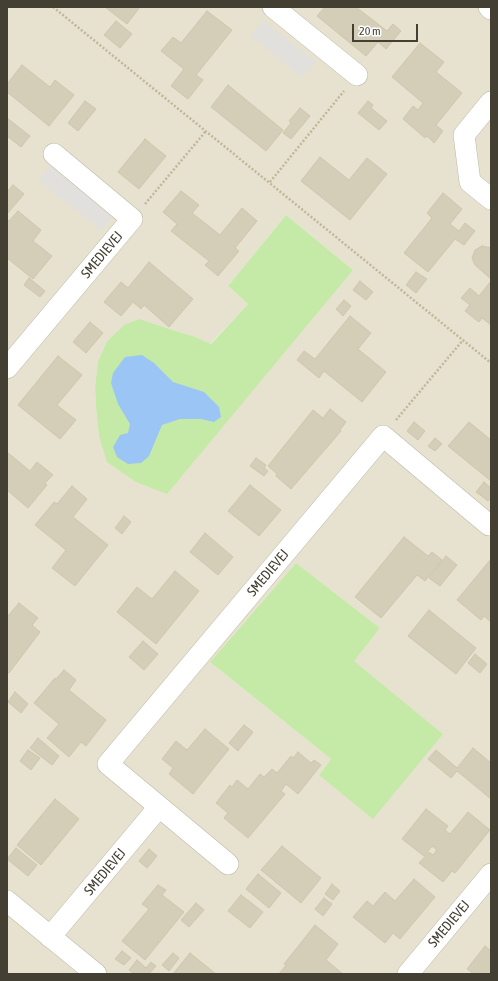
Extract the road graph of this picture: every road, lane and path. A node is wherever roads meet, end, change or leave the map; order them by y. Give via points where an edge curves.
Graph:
1 (53, 7) edge
2 (273, 7) edge
3 (357, 75) joint
4 (491, 102) edge
5 (206, 131) junction
6 (54, 154) dead end
7 (270, 182) junction
8 (491, 199) edge
9 (132, 219) junction
10 (463, 340) junction
11 (491, 363) edge
12 (7, 368) edge
13 (383, 436) junction
14 (489, 525) dead end
15 (159, 807) junction
16 (228, 864) dead end
17 (491, 874) edge
18 (7, 901) edge
19 (50, 937) junction
20 (96, 974) edge
21 (408, 974) edge

1 - 5 path
2 - 3 street
3 - 7 path
4 - 8 street via 464,135 470,182
5 - 7 path
5 - 9 path
6 - 9 street, SMEDIEVEJ
7 - 10 path
9 - 12 street, SMEDIEVEJ
10 - 11 path
10 - 13 path
13 - 14 street
13 - 15 street, SMEDIEVEJ via 108,764
15 - 16 street, SMEDIEVEJ
15 - 19 street, SMEDIEVEJ
17 - 21 street, SMEDIEVEJ
18 - 19 street
19 - 20 street

